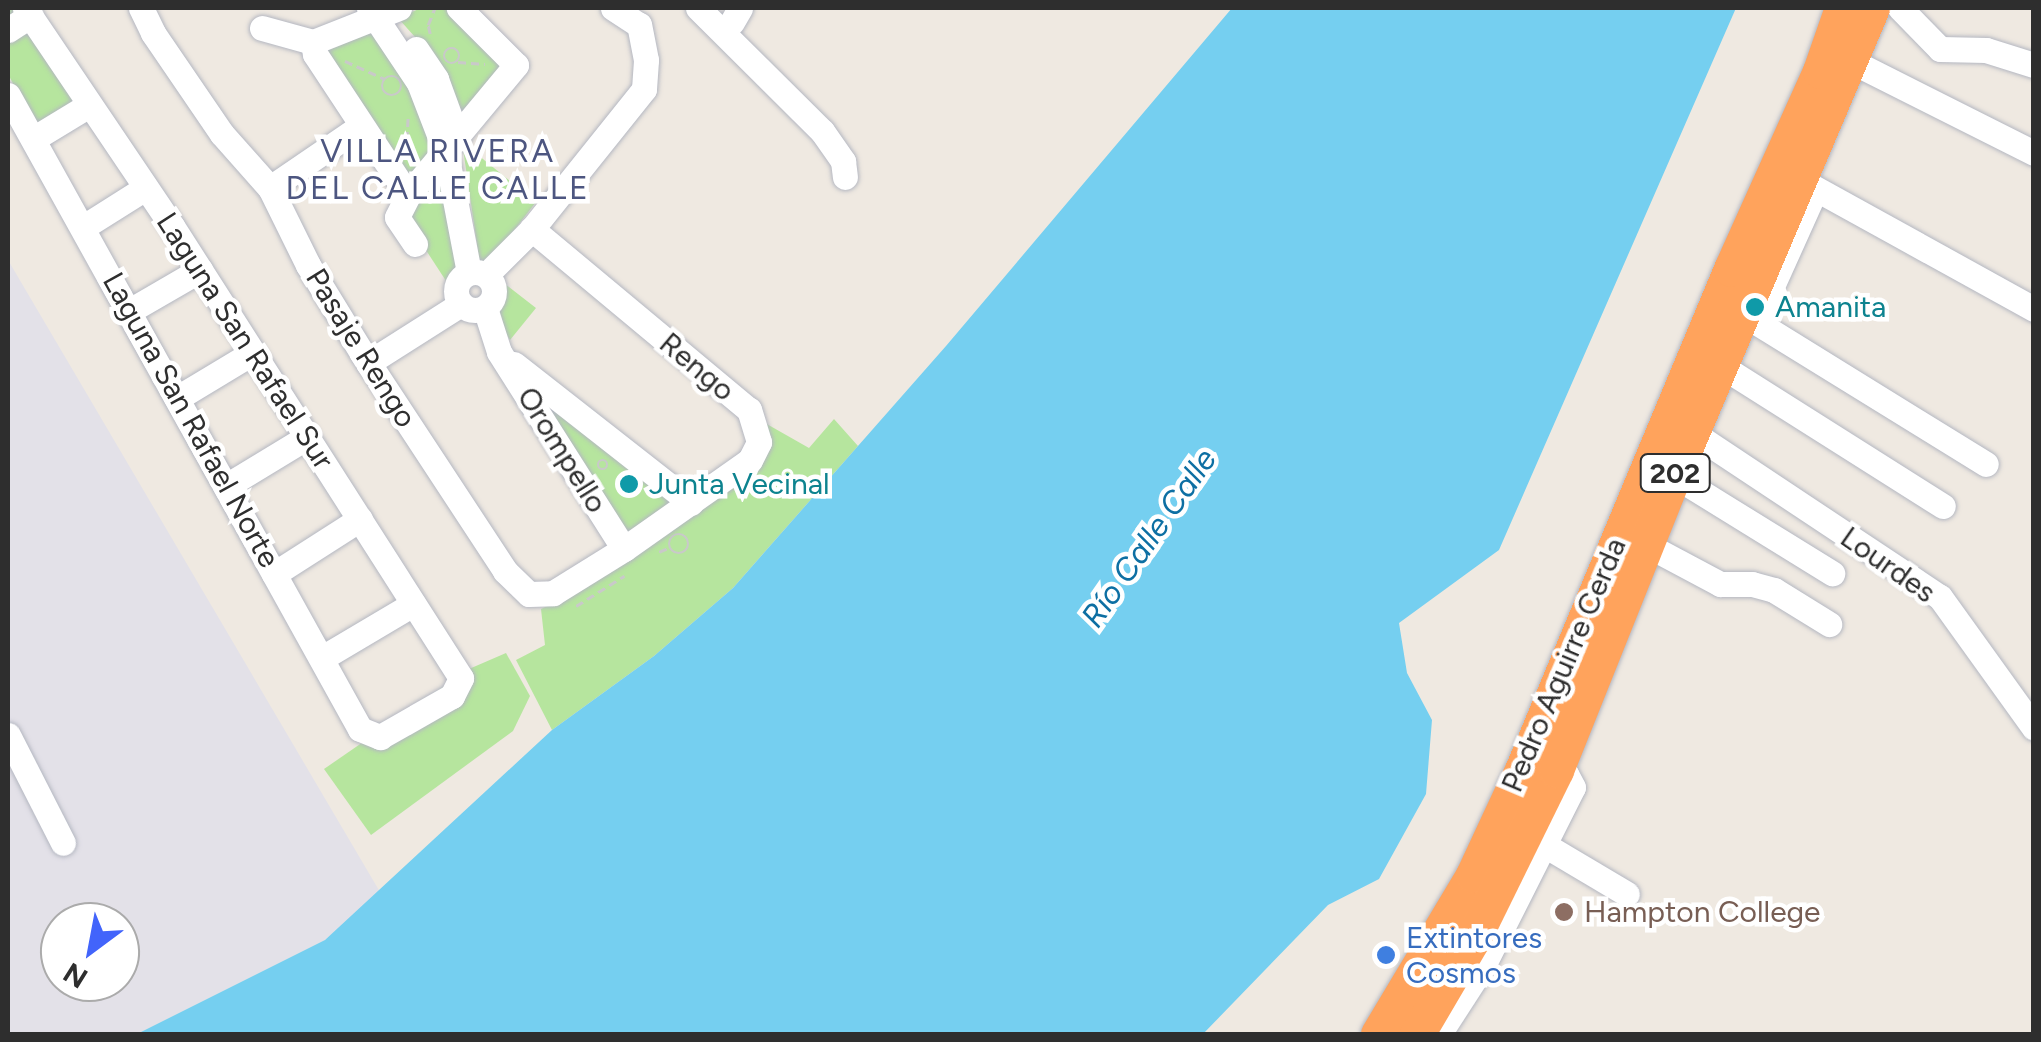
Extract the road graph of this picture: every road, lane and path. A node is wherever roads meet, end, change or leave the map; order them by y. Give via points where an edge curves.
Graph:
1 (141, 8) edge
2 (435, 8) edge
3 (613, 8) edge
4 (698, 8) edge
5 (1842, 8) edge
6 (1872, 8) edge
7 (1900, 8) edge
8 (383, 10) edge
9 (28, 11) edge
10 (475, 12) edge
11 (262, 28) dead end
12 (8, 30) edge
13 (432, 39) dead end
14 (313, 42) junction
15 (438, 44) dead end
16 (445, 47) dead end
17 (1851, 62) junction
18 (2034, 66) edge
19 (385, 80) junction
20 (399, 92) junction
21 (8, 95) edge
22 (407, 102) dead end
23 (89, 104) junction
24 (409, 109) dead end
25 (361, 126) junction
26 (33, 139) junction
27 (452, 146) junction
28 (2034, 153) edge
29 (845, 176) dead end
30 (1792, 180) junction
31 (146, 188) junction
32 (270, 188) junction
33 (408, 194) junction
34 (84, 226) junction
35 (532, 229) junction
36 (414, 244) dead end
37 (200, 270) junction
38 (477, 274) junction
39 (473, 306) junction
40 (2034, 309) edge
41 (131, 310) junction
42 (1756, 322) junction
43 (499, 352) junction
44 (252, 353) junction
45 (368, 363) junction
46 (1734, 374) junction
47 (179, 397) junction
48 (307, 437) junction
49 (1705, 441) junction
50 (1986, 464) dead end
51 (1679, 480) junction
52 (228, 485) junction
53 (691, 503) junction
54 (1943, 506) dead end
55 (360, 519) junction
56 (1647, 545) junction
57 (624, 549) junction
58 (1832, 572) dead end
59 (274, 574) junction
60 (413, 604) junction
61 (1830, 624) dead end
62 (322, 658) junction
63 (2034, 728) edge
64 (8, 734) edge
65 (380, 737) joint
66 (1556, 770) junction
67 (63, 844) dead end
68 (1546, 846) junction
69 (1627, 894) dead end
70 (1378, 1034) edge
71 (1417, 1034) edge
72 (1439, 1034) edge

1 - 32 street, Pasaje Rengo via 222,134
2 - 13 path via 428,25
3 - 35 street via 639,25 644,89
4 - 29 street via 822,131 843,161
5 - 30 highway, Pedro Aguirre Cerda / 202
6 - 17 highway, Pedro Aguirre Cerda / 202
7 - 18 street via 1940,49 1986,50
8 - 14 street
8 - 27 street
9 - 12 street
9 - 23 street, Laguna San Rafael Sur
10 - 27 street via 516,65
11 - 14 street
14 - 19 path
14 - 25 street
15 - 16 path
17 - 28 street
17 - 30 highway, Pedro Aguirre Cerda / 202
19 - 20 path via 399,80
19 - 20 path via 387,95
20 - 22 path
21 - 26 street, Laguna San Rafael Norte
23 - 26 street
23 - 31 street, Laguna San Rafael Sur
24 - 33 path
25 - 32 street
25 - 33 street
26 - 34 street, Laguna San Rafael Norte
27 - 33 street
27 - 38 street
30 - 40 street
30 - 42 street
30 - 51 highway, Pedro Aguirre Cerda / 202
30 - 70 highway, Pedro Aguirre Cerda / 202 via 1730,270 1474,875
31 - 34 street
31 - 37 street, Laguna San Rafael Sur
32 - 45 street, Pasaje Rengo
33 - 36 street via 397,217
34 - 41 street, Laguna San Rafael Norte
35 - 38 street
35 - 53 street, Rengo via 749,410 759,442 750,460
37 - 41 street
37 - 44 street, Laguna San Rafael Sur
38 - 39 street via 456,286
39 - 43 street, Orompello
39 - 45 street
41 - 47 street, Laguna San Rafael Norte
42 - 46 street
42 - 50 street
43 - 53 street, Orompello
43 - 57 street, Orompello
44 - 47 street
44 - 48 street, Laguna San Rafael Sur
45 - 57 street, Pasaje Rengo via 517,586 529,594 553,593
46 - 49 street
46 - 54 street
47 - 52 street, Laguna San Rafael Norte
48 - 52 street
48 - 55 street, Laguna San Rafael Sur
49 - 51 street
49 - 63 street, Lourdes via 1940,597
51 - 56 highway, Pedro Aguirre Cerda / 202
51 - 58 street
52 - 59 street, Laguna San Rafael Norte
53 - 57 street, Rengo
55 - 59 street
55 - 60 street, Laguna San Rafael Sur
56 - 61 street via 1720,584 1774,590
56 - 66 highway, Pedro Aguirre Cerda / 202
59 - 62 street, Laguna San Rafael Norte
60 - 62 street
60 - 65 street, Laguna San Rafael Sur via 461,678 452,696
62 - 65 street, Laguna San Rafael Norte via 360,729
64 - 67 street
66 - 68 street, Pedro Aguirre Cerda via 1573,787
66 - 71 highway, Pedro Aguirre Cerda / 202 via 1473,939
68 - 69 street
68 - 72 street, Pedro Aguirre Cerda

